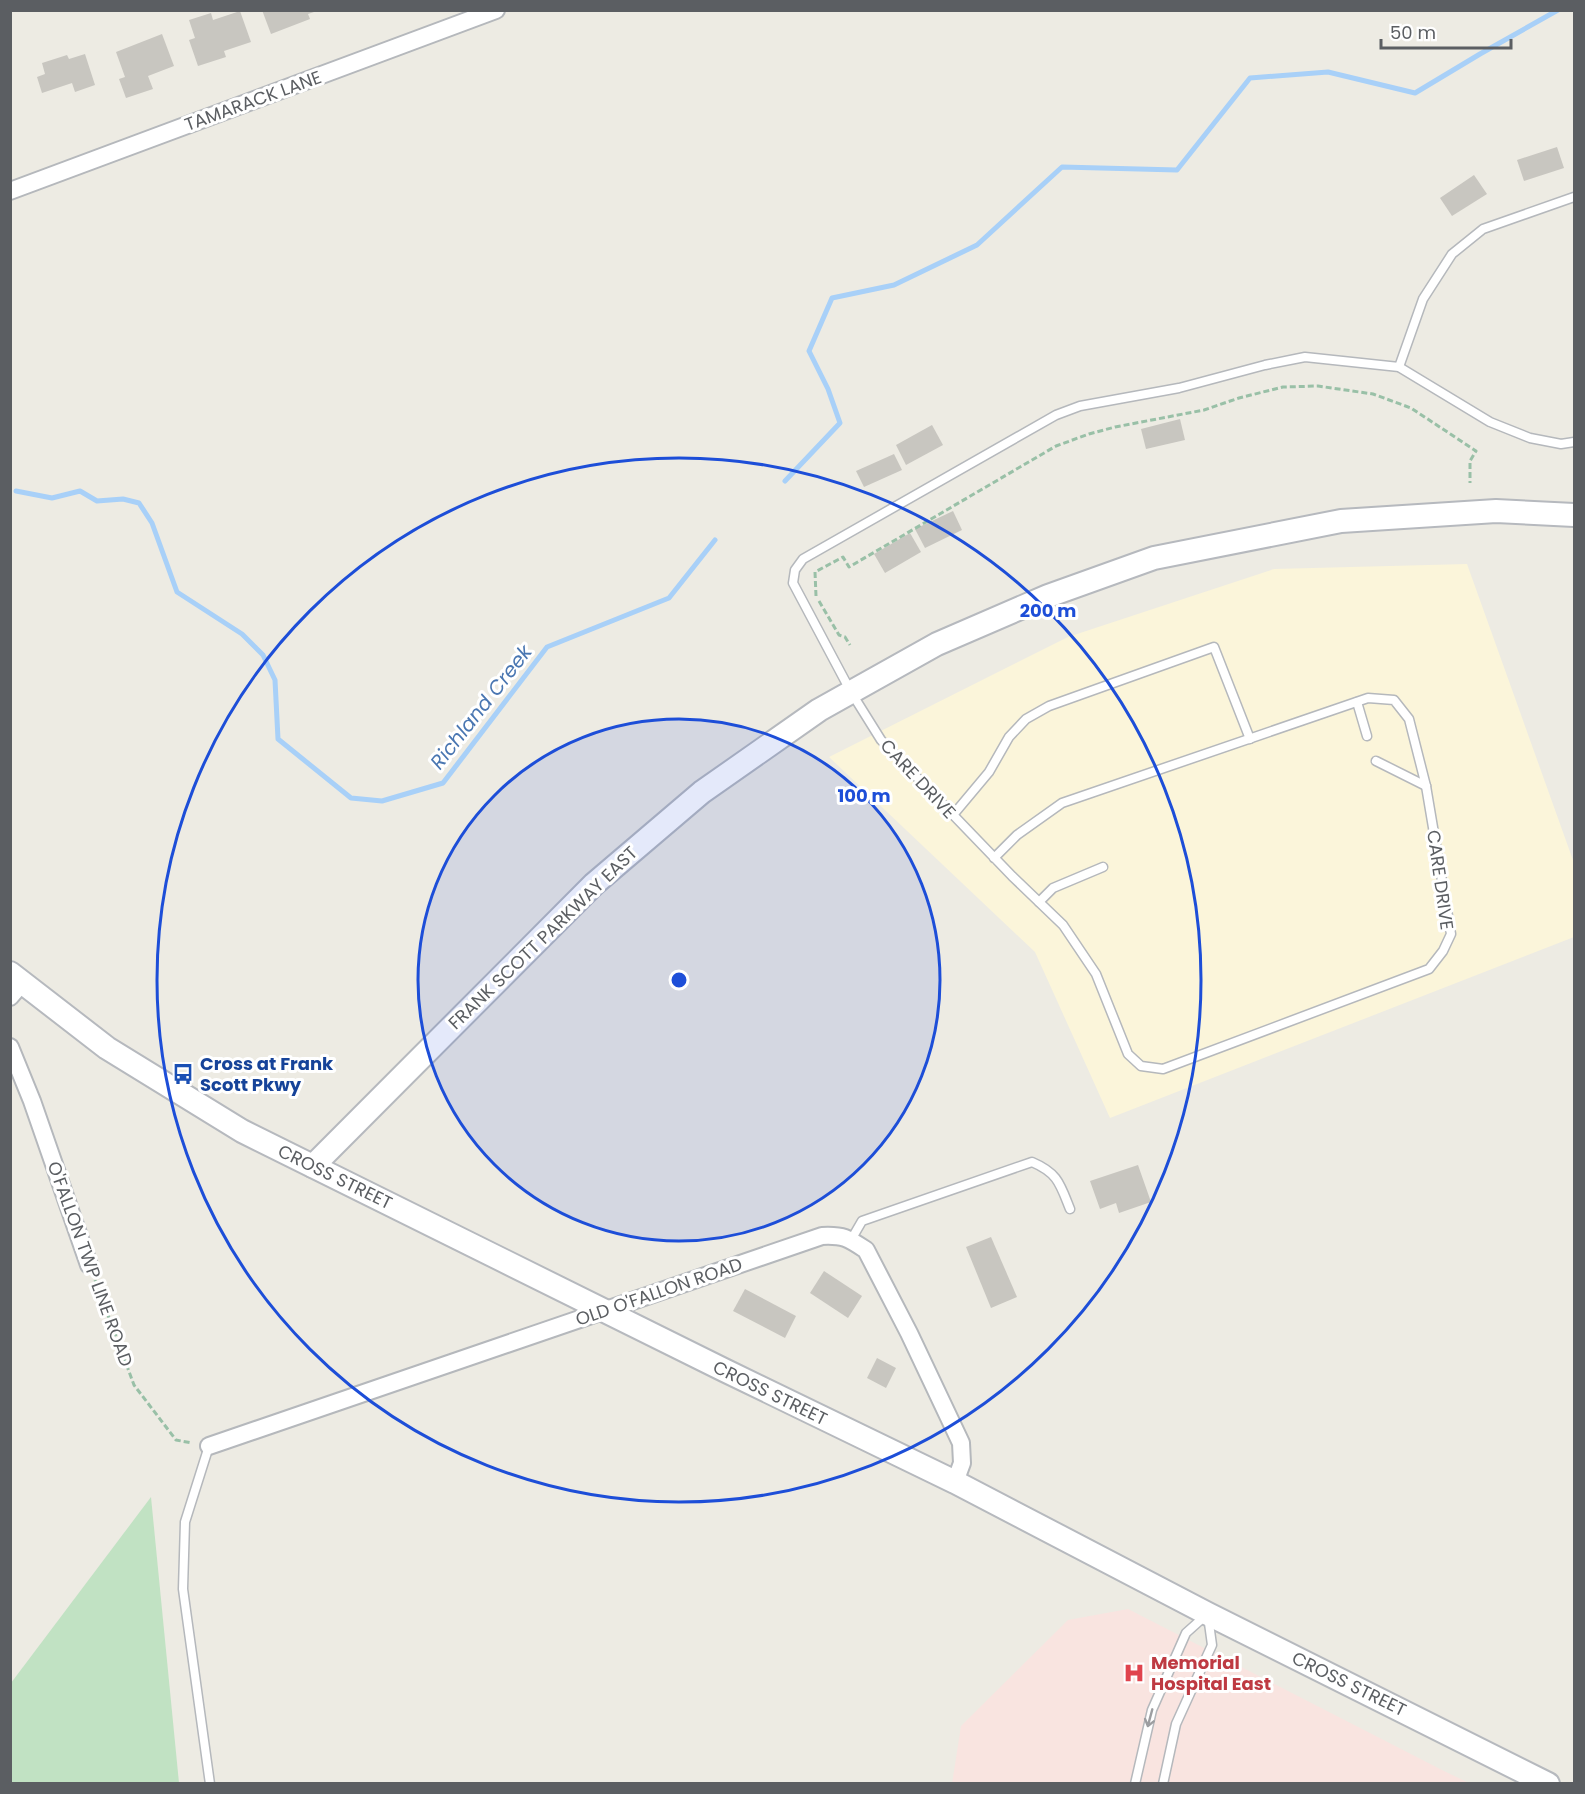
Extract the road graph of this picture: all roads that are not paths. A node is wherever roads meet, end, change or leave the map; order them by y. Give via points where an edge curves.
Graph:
1 (496, 10) edge
2 (10, 191) edge
3 (1575, 197) edge
4 (1399, 367) junction
5 (1575, 442) edge
6 (1575, 515) edge
7 (851, 692) junction
8 (1357, 702) junction
9 (1367, 736) dead end
10 (1250, 739) junction
11 (1376, 761) dead end
12 (1426, 786) junction
13 (953, 815) junction
14 (994, 858) junction
15 (1103, 867) dead end
16 (1039, 902) junction
17 (14, 984) edge
18 (10, 1047) edge
19 (313, 1166) junction
20 (1070, 1209) dead end
21 (851, 1240) junction
22 (89, 1265) road end
23 (605, 1311) junction
24 (209, 1446) joint
25 (955, 1482) junction
26 (1208, 1614) junction
27 (210, 1784) edge
28 (1135, 1784) edge
29 (1163, 1784) edge
30 (1548, 1784) edge

1 - 2 street, TAMARACK LANE
3 - 4 lane via 1483,230 1452,254 1423,299
4 - 5 lane via 1491,422 1530,438 1561,444
4 - 7 lane, CARE DRIVE via 1305,357 1179,388 1080,406 1056,415 803,559 795,570 793,583
6 - 7 main road, FRANK SCOTT PARKWAY EAST via 1496,511 1341,521 1154,558 1048,596 937,644
7 - 13 lane, CARE DRIVE via 881,740
7 - 19 main road, FRANK SCOTT PARKWAY EAST via 702,792 594,884
8 - 9 lane
8 - 10 lane, CARE DRIVE
8 - 12 lane, CARE DRIVE via 1368,698 1394,700 1409,719
10 - 13 lane via 1214,647 1049,706 1026,719
10 - 14 lane, CARE DRIVE via 1062,803 1017,835
11 - 12 lane
12 - 16 lane, CARE DRIVE via 1451,934 1429,969 1163,1069 1141,1066 1128,1054 1096,974 1063,925
13 - 14 lane, CARE DRIVE
14 - 16 lane, CARE DRIVE
15 - 16 lane via 1053,888
17 - 19 main road, CROSS STREET via 107,1048 242,1131
18 - 22 street, O'FALLON TWP LINE ROAD
19 - 23 main road, CROSS STREET
20 - 21 lane via 1054,1174 1032,1161 862,1221
21 - 23 street, OLD O'FALLON ROAD via 838,1235 822,1236
21 - 25 street via 866,1250 962,1443 962,1463
23 - 24 street, OLD O'FALLON ROAD
23 - 25 main road, CROSS STREET
24 - 27 lane via 185,1522 183,1589
25 - 26 main road, CROSS STREET
26 -> 28 lane via 1186,1634 1152,1710
26 - 29 lane via 1212,1645 1176,1724
26 - 30 main road, CROSS STREET

